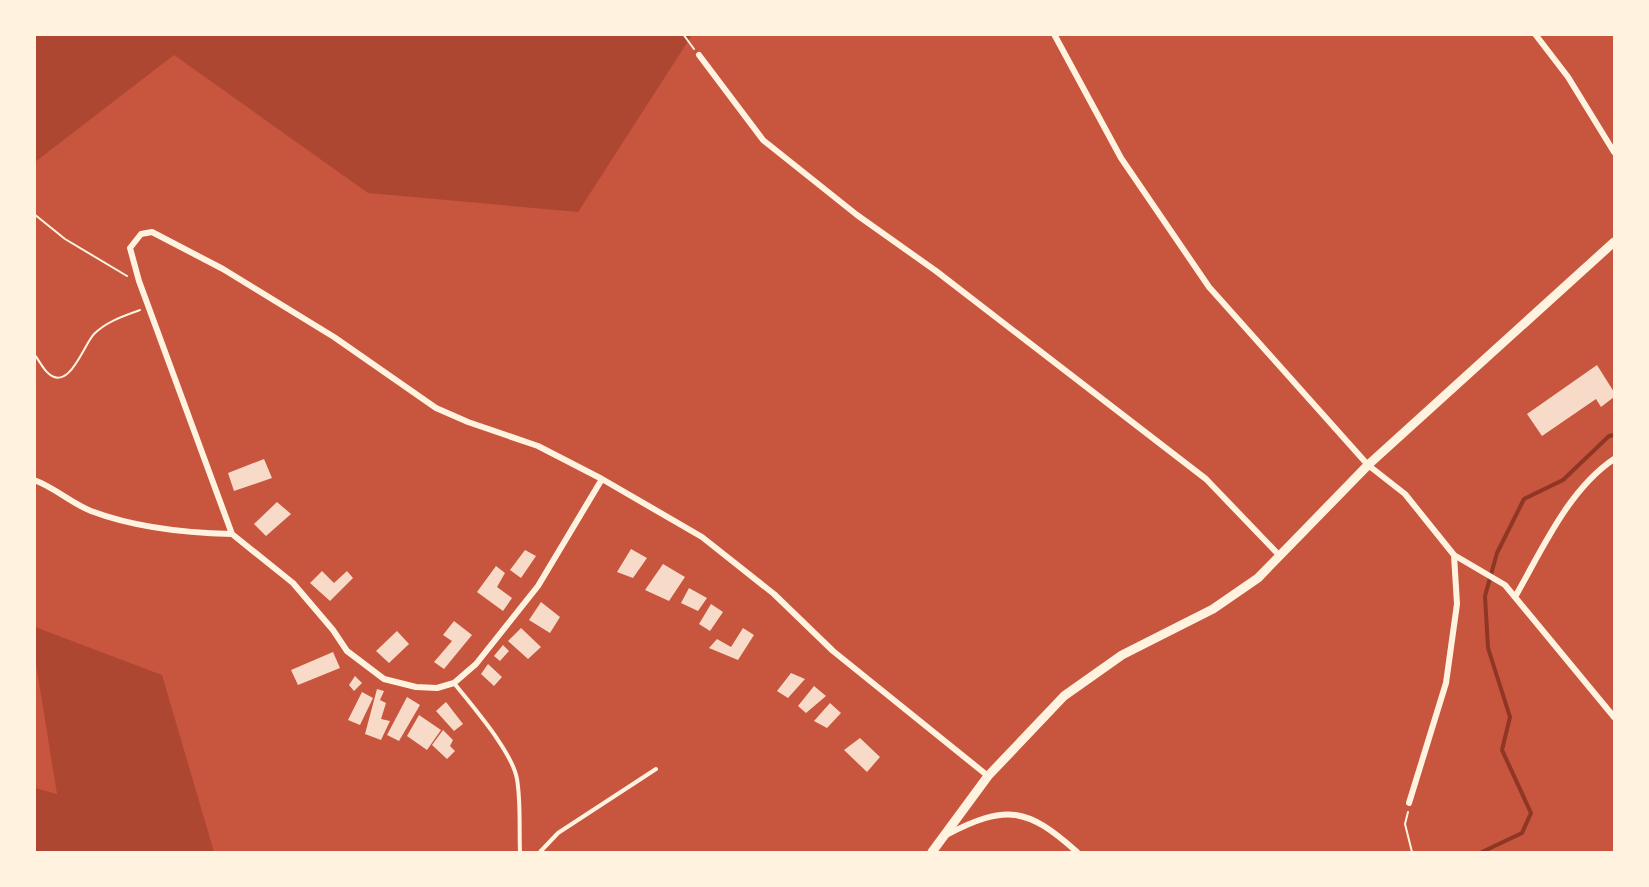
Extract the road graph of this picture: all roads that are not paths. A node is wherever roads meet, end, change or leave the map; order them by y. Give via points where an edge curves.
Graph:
1 (1054, 34) edge
2 (1535, 34) edge
3 (699, 55) road end
4 (1614, 152) edge
5 (1614, 242) edge
6 (1614, 459) edge
7 (1368, 465) junction
8 (602, 479) junction
9 (34, 480) edge
10 (232, 534) junction
11 (1278, 554) junction
12 (1454, 555) junction
13 (1515, 597) junction
14 (454, 683) junction
15 (1614, 717) edge
16 (656, 769) dead end
17 (988, 777) junction
18 (1409, 803) road end
19 (946, 836) junction
20 (520, 852) edge
21 (540, 852) edge
22 (932, 852) edge
23 (1077, 852) edge

1 - 7 street via 1121,158 1209,287
2 - 4 street via 1568,77
3 - 11 street via 763,140 1206,479
5 - 7 street
6 - 13 street via 1599,469 1562,515
7 - 11 street
7 - 12 street via 1406,494
8 - 10 street via 538,446 436,408 334,337 223,269 152,232 141,234 130,248 139,281
8 - 14 street via 538,586 476,664
8 - 17 street via 702,537 774,594 833,651
9 - 10 street via 90,511 115,518 182,533
10 - 14 street via 292,583 347,651 365,667 384,679 416,687 437,688
11 - 17 street via 1258,578 1222,603 1095,671 1064,696
12 - 13 street via 1505,585
12 - 18 street via 1457,604 1446,683
13 - 15 street
14 - 20 lane via 484,720 517,777
16 - 21 lane via 558,833
17 - 19 street
19 - 22 street
19 - 23 street via 975,820 1001,813 1030,818

